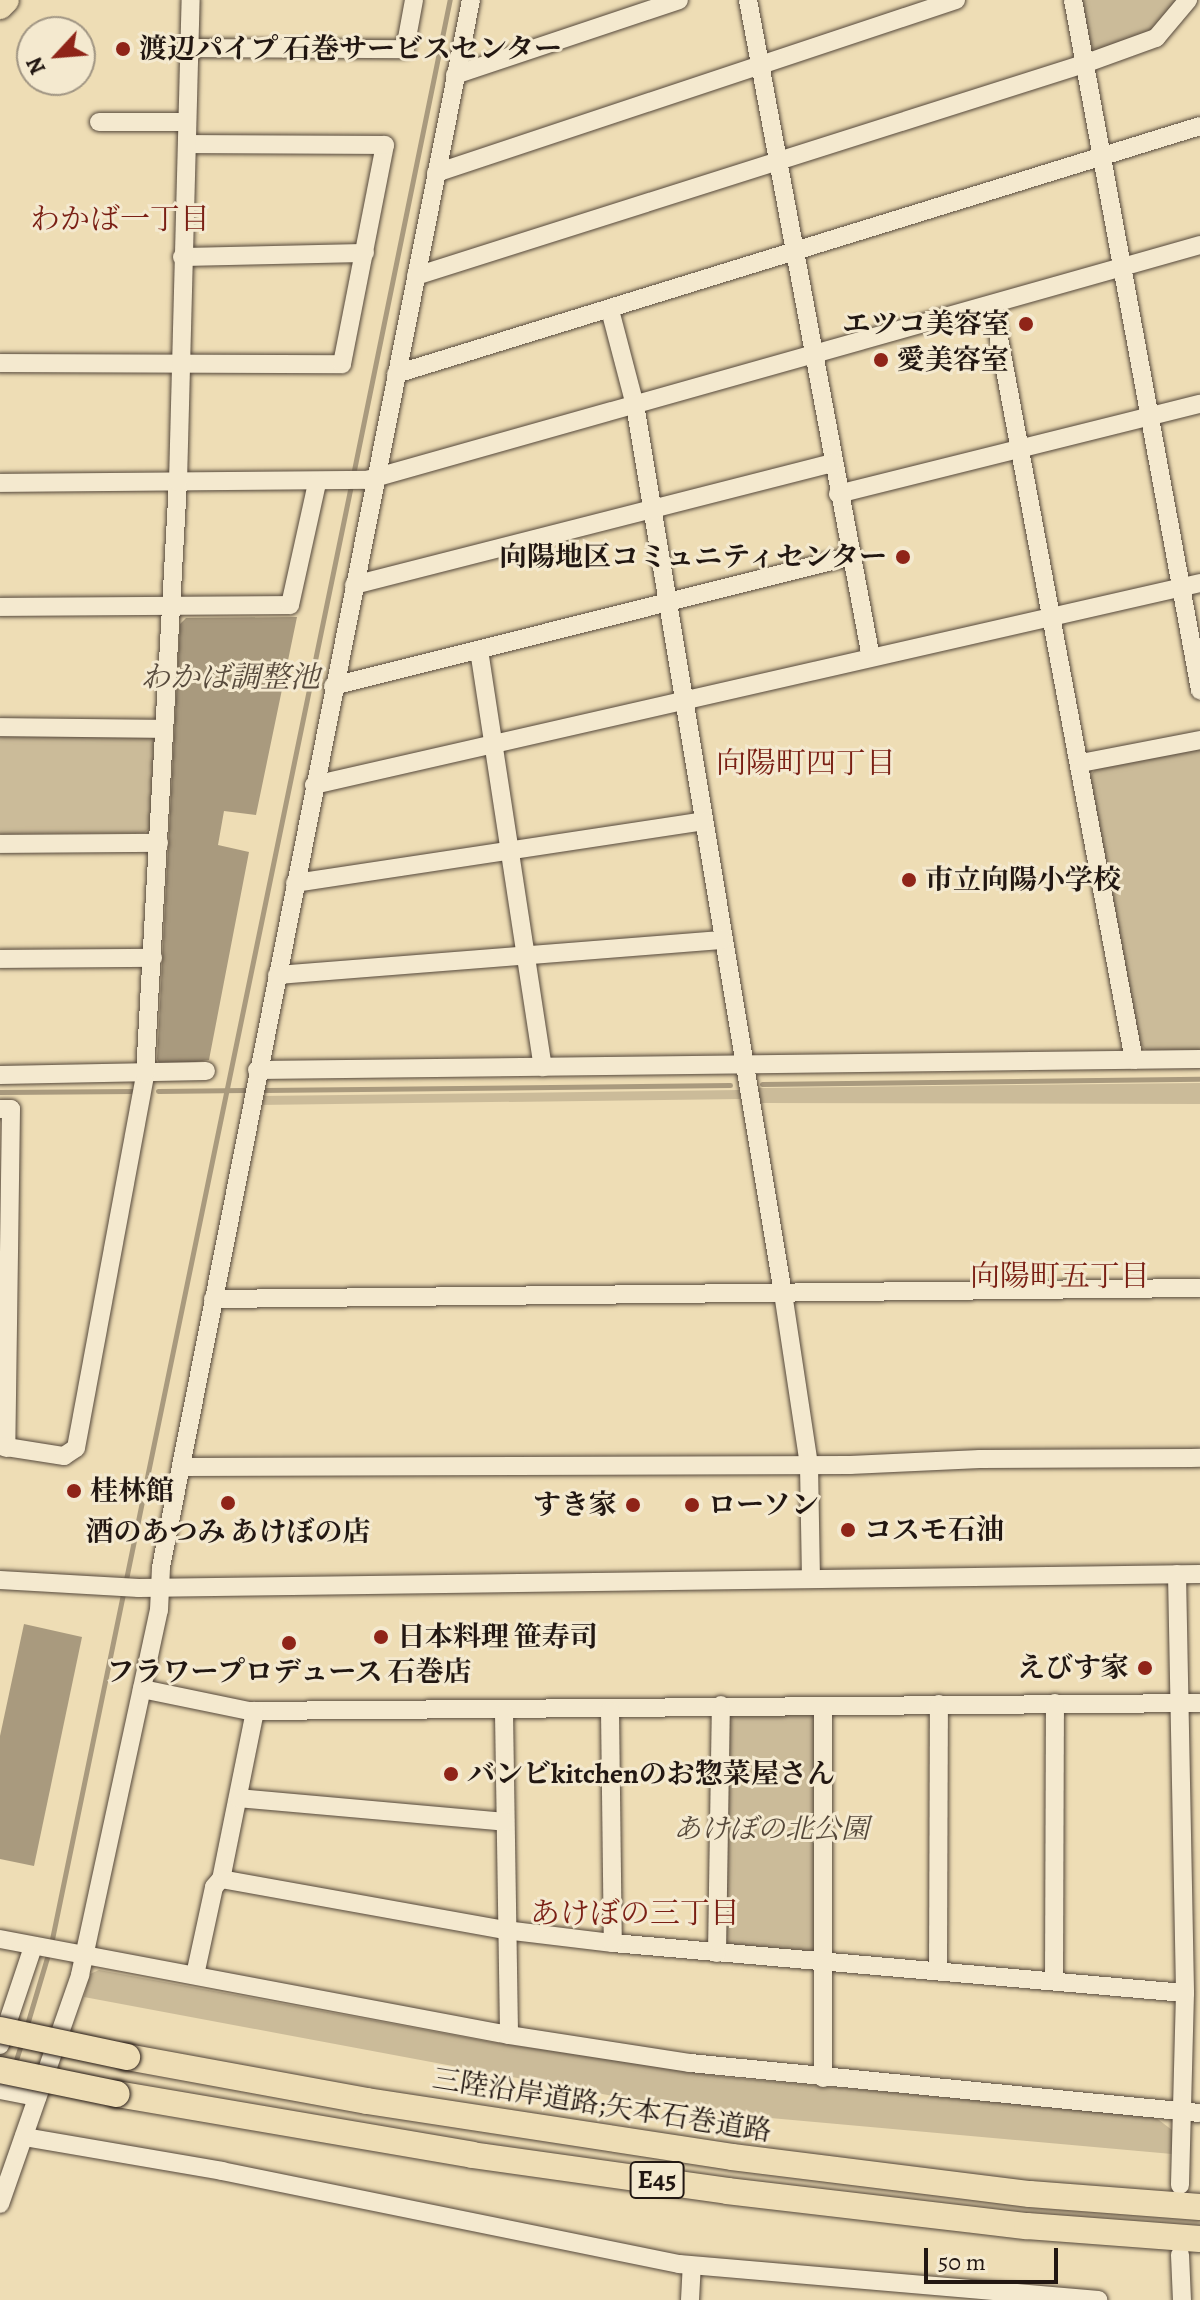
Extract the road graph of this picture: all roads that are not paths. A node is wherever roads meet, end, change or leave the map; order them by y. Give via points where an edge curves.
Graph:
1 (6, 0) edge
2 (191, 0) edge
3 (414, 0) edge
4 (471, 0) edge
5 (679, 0) edge
6 (748, 0) edge
7 (956, 0) edge
8 (1073, 0) edge
9 (1188, 0) edge
10 (0, 6) edge
11 (190, 48) junction
12 (1084, 64) junction
13 (760, 66) junction
14 (455, 75) junction
15 (99, 122) dead end
16 (187, 122) junction
17 (1200, 126) edge
18 (187, 144) junction
19 (778, 160) junction
20 (1103, 160) junction
21 (436, 173) junction
22 (1200, 245) edge
23 (365, 253) junction
24 (795, 254) junction
25 (182, 257) junction
26 (1124, 265) junction
27 (416, 276) junction
28 (993, 306) junction
29 (610, 310) junction
30 (815, 353) junction
31 (0, 363) edge
32 (180, 363) junction
33 (396, 374) junction
34 (1200, 404) edge
35 (635, 405) junction
36 (1151, 416) junction
37 (1020, 447) junction
38 (833, 463) junction
39 (370, 479) junction
40 (178, 482) junction
41 (326, 482) junction
42 (0, 483) edge
43 (838, 494) junction
44 (653, 511) junction
45 (852, 556) junction
46 (1200, 583) edge
47 (354, 585) junction
48 (1181, 587) junction
49 (668, 602) junction
50 (0, 607) edge
51 (171, 607) junction
52 (1053, 614) junction
53 (479, 650) junction
54 (871, 658) junction
55 (333, 686) junction
56 (1200, 690) edge
57 (684, 702) junction
58 (0, 727) edge
59 (164, 729) junction
60 (1200, 740) edge
61 (494, 741) junction
62 (1081, 763) junction
63 (314, 785) junction
64 (703, 821) junction
65 (159, 843) junction
66 (0, 844) edge
67 (510, 850) junction
68 (295, 883) junction
69 (722, 940) junction
70 (527, 957) junction
71 (153, 958) junction
72 (0, 959) edge
73 (277, 975) junction
74 (1200, 1059) edge
75 (1134, 1060) junction
76 (743, 1063) junction
77 (543, 1067) junction
78 (257, 1070) junction
79 (206, 1071) dead end
80 (145, 1074) junction
81 (0, 1075) edge
82 (0, 1109) edge
83 (1200, 1288) edge
84 (783, 1293) junction
85 (213, 1299) junction
86 (3, 1447) edge
87 (1200, 1458) edge
88 (809, 1465) junction
89 (181, 1467) junction
90 (1177, 1574) junction
91 (1200, 1574) edge
92 (811, 1579) junction
93 (0, 1580) edge
94 (159, 1588) junction
95 (142, 1689) junction
96 (1055, 1703) junction
97 (1179, 1703) junction
98 (1200, 1703) edge
99 (939, 1704) junction
100 (721, 1705) junction
101 (823, 1706) junction
102 (255, 1711) junction
103 (610, 1711) junction
104 (504, 1713) junction
105 (238, 1798) junction
106 (505, 1822) junction
107 (221, 1879) junction
108 (505, 1930) junction
109 (0, 1939) edge
110 (613, 1943) junction
111 (39, 1948) junction
112 (717, 1953) junction
113 (75, 1956) junction
114 (823, 1963) junction
115 (938, 1971) junction
116 (195, 1975) junction
117 (1054, 1979) junction
118 (1185, 1993) junction
119 (0, 2030) edge
120 (509, 2035) junction
121 (0, 2045) edge
122 (0, 2070) edge
123 (823, 2078) junction
124 (0, 2090) edge
125 (37, 2097) junction
126 (1191, 2112) edge
127 (24, 2137) junction
128 (1180, 2185) dead end
129 (0, 2204) edge
130 (1200, 2207) edge
131 (1190, 2247) edge
132 (692, 2266) junction
133 (690, 2300) edge
134 (1098, 2300) edge
135 (1182, 2300) edge

1 - 10 highway
2 - 11 street
3 - 11 street via 405,49
4 - 14 street
5 - 14 street
6 - 13 street
7 - 13 street
8 - 12 street
9 - 12 street via 1156,38
11 - 16 street
12 - 19 street
12 - 20 street
13 - 19 street
13 - 21 street
14 - 21 street
15 - 16 street
16 - 18 street
17 - 20 street
18 - 23 street via 385,145
18 - 25 street
19 - 24 street
19 - 27 street
20 - 24 street
20 - 26 street
21 - 27 street
22 - 26 street
23 - 25 street
23 - 32 street via 342,364
24 - 29 street
24 - 30 street
25 - 32 street
26 - 28 street
26 - 36 street
27 - 33 street
28 - 30 street
28 - 37 street
29 - 33 street
29 - 35 street
30 - 35 street
30 - 38 street
31 - 32 street
32 - 40 street
33 - 39 street
34 - 36 street
35 - 39 street
35 - 44 street
36 - 37 street
36 - 48 street
37 - 43 street
37 - 52 street
38 - 43 street
38 - 44 street
39 - 41 street
39 - 47 street
40 - 41 street
40 - 42 street
40 - 51 street
41 - 51 street via 290,605
43 - 45 street
44 - 47 street
44 - 49 street
45 - 49 street
45 - 54 street
46 - 48 street
47 - 55 street
48 - 52 street
48 - 56 street
49 - 53 street
49 - 57 street
50 - 51 street
51 - 59 street
52 - 54 street
52 - 62 street
53 - 55 street
53 - 61 street
54 - 57 street
55 - 63 street
57 - 61 street
57 - 64 street
58 - 59 street
59 - 65 street
60 - 62 street
61 - 63 street
61 - 67 street
62 - 75 street
63 - 68 street
64 - 67 street
64 - 69 street
65 - 66 street
65 - 71 street
67 - 68 street
67 - 70 street
68 - 73 street
69 - 70 street
69 - 76 street
70 - 73 street
70 - 77 street
71 - 72 street
71 - 80 street
73 - 78 street
74 - 75 street
75 - 76 street
76 - 77 street
76 - 84 street
77 - 78 street
78 - 85 street
79 - 80 street
80 - 81 street
80 - 86 street via 76,1448 64,1456
82 - 86 street via 11,1109
83 - 84 street
84 - 85 street
84 - 88 street
85 - 89 street
87 - 88 street
88 - 89 street
88 - 92 street
89 - 94 street
90 - 91 street
90 - 92 street
90 - 97 street
92 - 94 street
93 - 94 street
94 - 95 street
95 - 102 street
95 - 113 street
96 - 97 street
96 - 99 street
96 - 117 street
97 - 98 street
97 - 118 street
99 - 101 street
99 - 115 street
100 - 101 street
100 - 103 street
100 - 112 street
101 - 114 street
102 - 104 street
102 - 105 street
103 - 104 street
103 - 110 street
104 - 106 street
105 - 106 street
105 - 107 street
106 - 108 street
107 - 108 street
107 - 116 street via 214,1887
108 - 110 street
108 - 120 street
109 - 111 street
110 - 112 street
111 - 113 street
111 - 121 street
112 - 114 street
113 - 116 street
113 - 125 street
114 - 115 street
114 - 123 street
115 - 117 street
116 - 120 street
117 - 118 street
118 - 126 street
119 - 130 highway, 三陸沿岸道路;矢本石巻道路 / E45, bridge via 367,2101 732,2157 1030,2194
120 - 123 street
122 - 131 highway, E45, bridge via 472,2155
123 - 126 street
124 - 125 street
125 - 127 street
126 - 128 street
127 - 129 street
127 - 132 street
131 - 135 street
132 - 133 street
132 - 134 street

